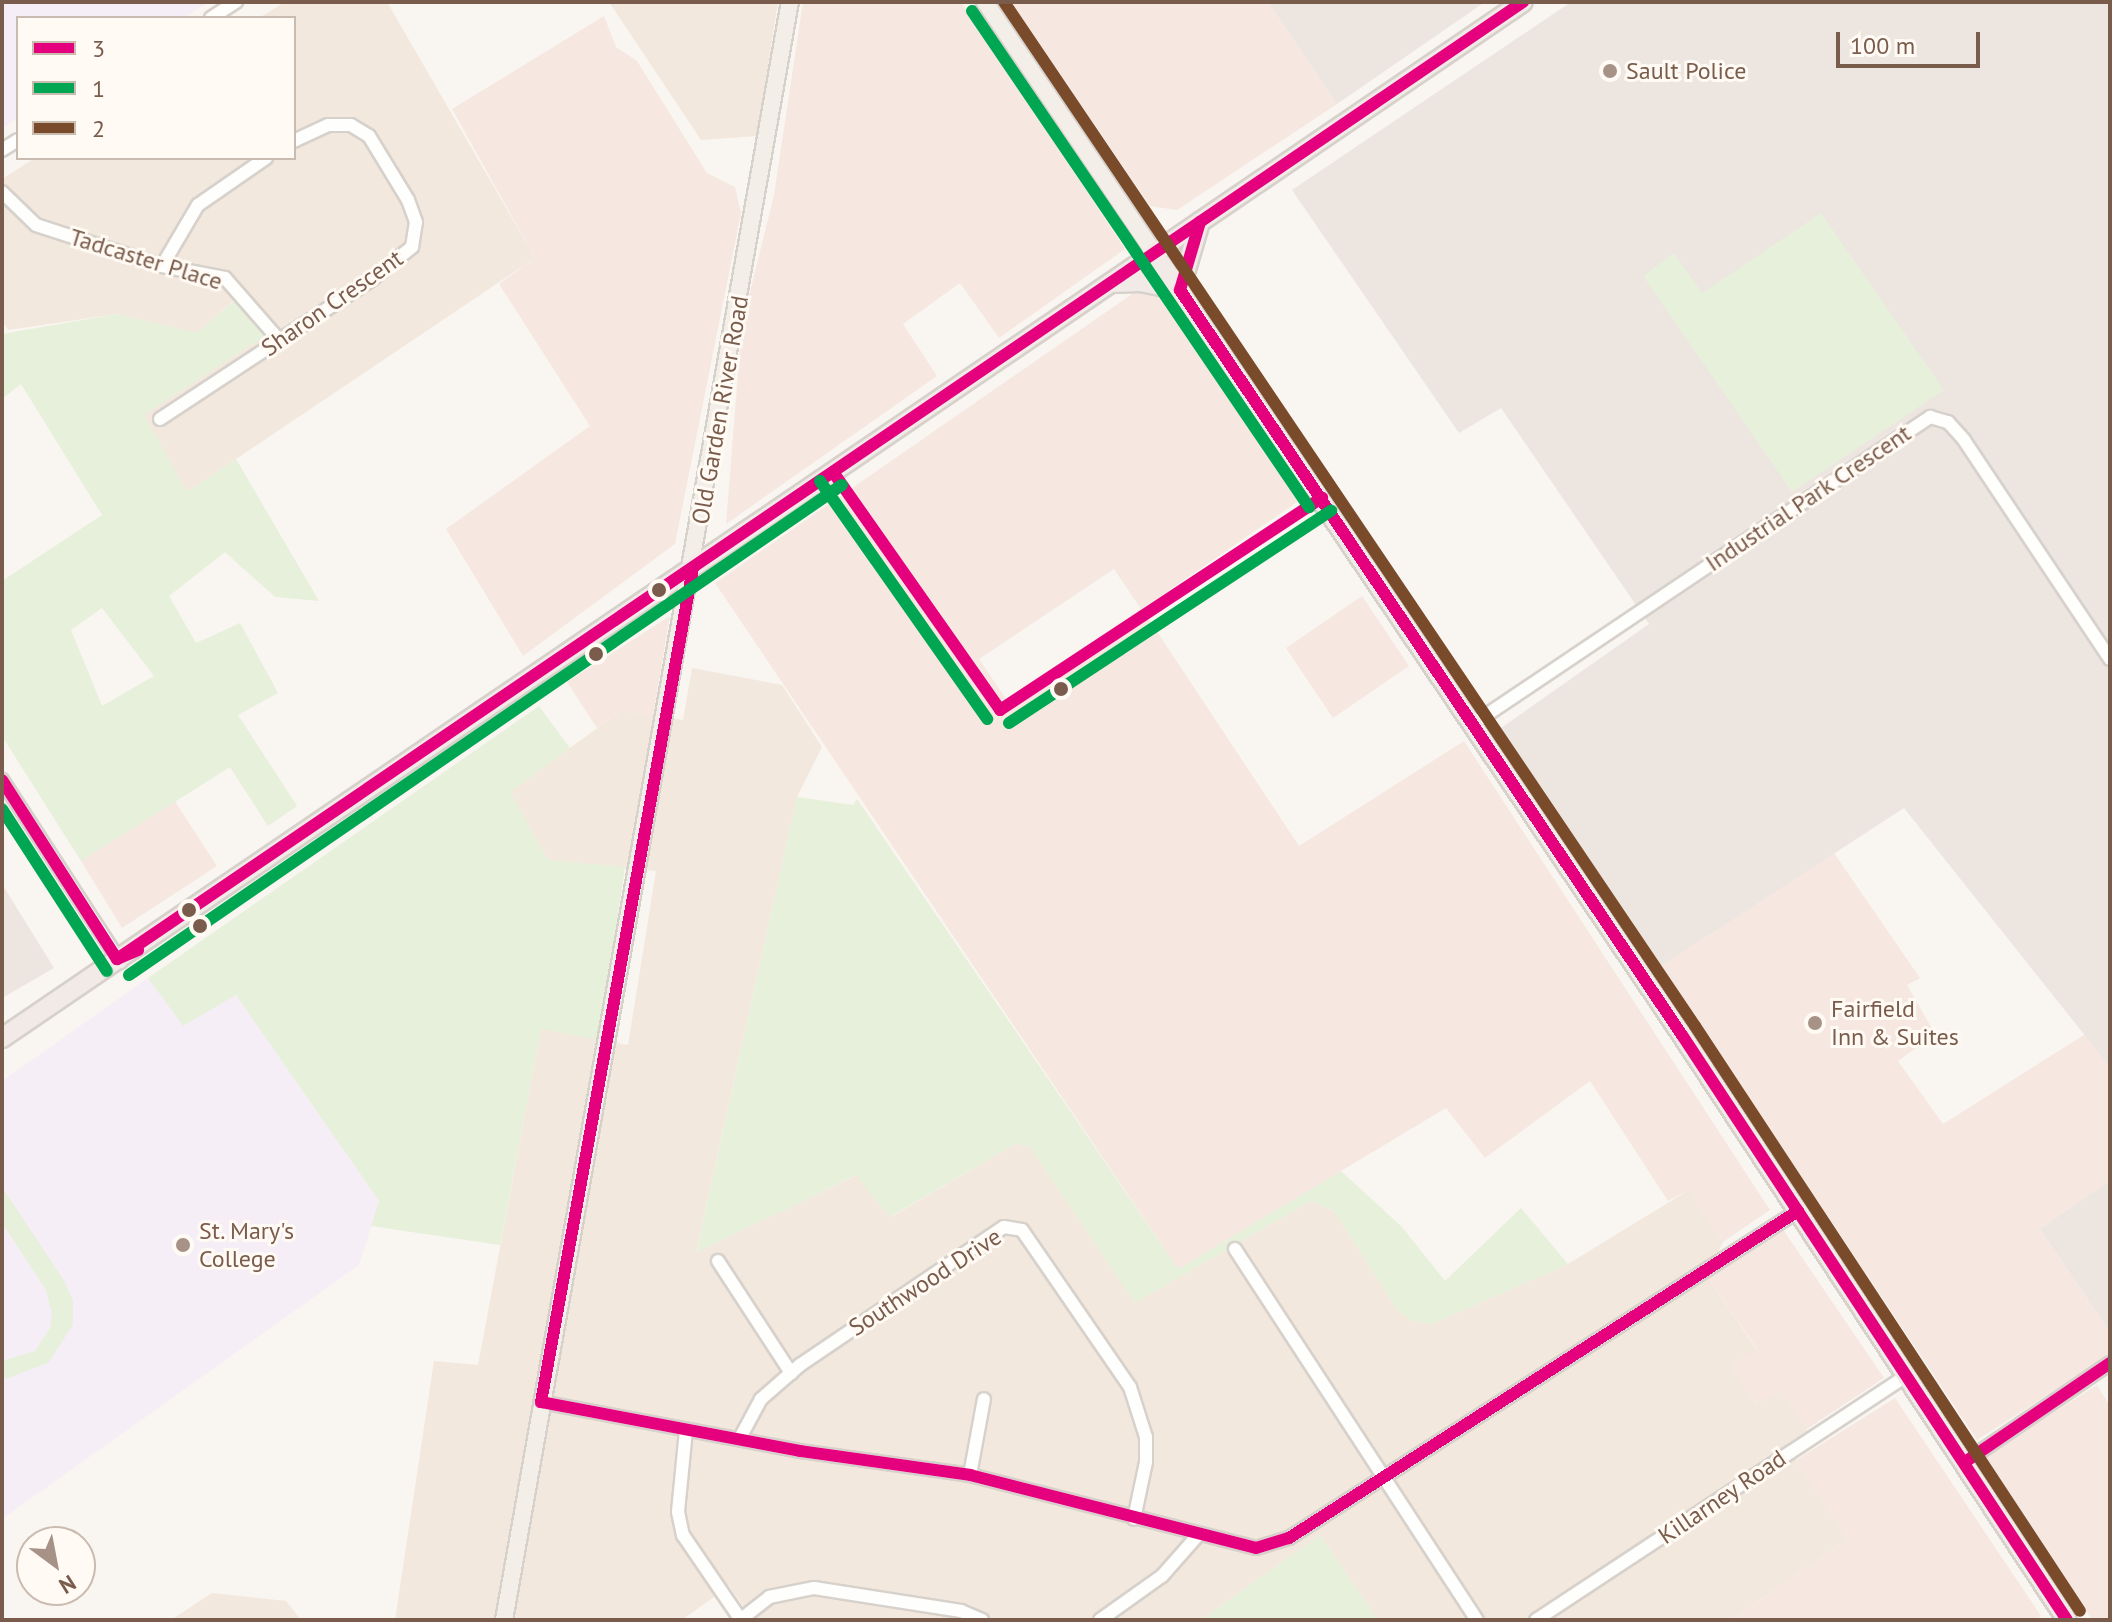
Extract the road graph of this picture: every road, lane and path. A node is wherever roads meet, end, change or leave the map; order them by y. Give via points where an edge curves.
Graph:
1 (236, 2) edge
2 (790, 2) edge
3 (985, 2) edge
4 (1523, 2) edge
5 (214, 16) edge
6 (296, 140) edge
7 (263, 160) edge
8 (2, 192) edge
9 (1200, 222) junction
10 (1154, 253) junction
11 (162, 266) junction
12 (1109, 284) junction
13 (1180, 290) junction
14 (280, 341) junction
15 (160, 419) dead end
16 (693, 568) junction
17 (2110, 659) edge
18 (1473, 724) junction
19 (2, 780) edge
20 (118, 961) junction
21 (2, 1038) edge
22 (1798, 1211) junction
23 (1235, 1249) dead end
24 (718, 1261) dead end
25 (2110, 1363) edge
26 (791, 1373) junction
27 (1908, 1375) junction
28 (984, 1399) dead end
29 (541, 1402) junction
30 (686, 1430) junction
31 (740, 1438) junction
32 (1965, 1462) junction
33 (1383, 1473) junction
34 (970, 1475) junction
35 (1134, 1519) junction
36 (1198, 1535) junction
37 (504, 1620) edge
38 (740, 1620) edge
39 (982, 1620) edge
40 (1100, 1620) edge
41 (1477, 1620) edge
42 (1536, 1620) edge
43 (2067, 1620) edge

1 - 5 street
2 - 16 main road, Old Garden River Road
3 - 10 main road
4 - 9 highway
6 - 14 street, Sharon Crescent via 328,125 351,125 369,136 416,222 412,247
7 - 11 street via 198,205
8 - 11 street, Tadcaster Place via 36,225
9 - 10 highway
9 - 13 highway
10 - 12 highway
10 - 13 highway
11 - 14 street, Tadcaster Place via 225,278
12 - 13 highway via 1140,282
12 - 16 highway
13 - 18 highway
14 - 15 street, Sharon Crescent
16 - 20 highway
16 - 29 main road, Old Garden River Road
17 - 18 street, Industrial Park Crescent via 1964,440 1948,422 1930,417
18 - 22 highway
19 - 20 street
20 - 21 highway
22 - 27 highway
22 - 33 street via 1393,1473
23 - 33 street
24 - 26 street
25 - 32 street
26 - 31 street, Southwood Drive via 749,1415
26 - 35 street, Southwood Drive via 1004,1227 1022,1230 1130,1387 1146,1437
27 - 32 highway
27 - 42 street, Killarney Road
28 - 34 street
29 - 30 street
29 - 37 main road, Old Garden River Road
30 - 31 street
30 - 38 street via 678,1512 683,1535
31 - 34 street
32 - 43 highway
33 - 36 street via 1289,1538 1256,1548
33 - 41 street
34 - 35 street
35 - 36 street
36 - 40 street via 1162,1576
38 - 39 street via 769,1597 814,1588 961,1611

